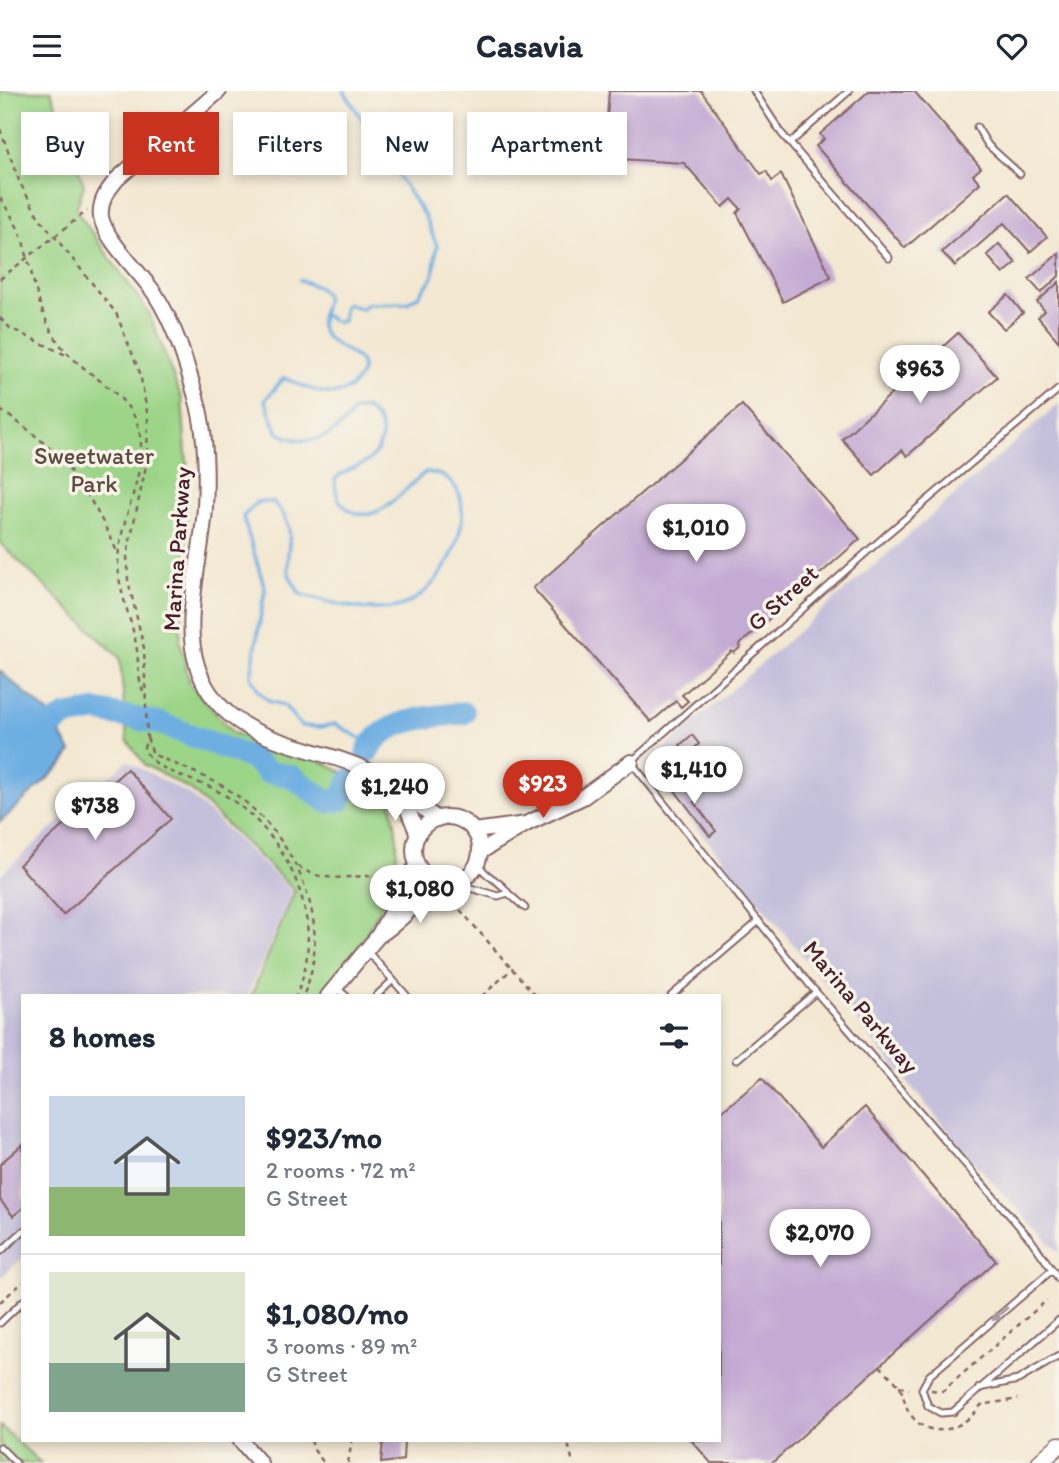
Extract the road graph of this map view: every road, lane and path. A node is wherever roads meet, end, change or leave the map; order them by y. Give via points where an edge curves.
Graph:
1 (219, 91) edge
2 (754, 91) edge
3 (849, 91) edge
4 (977, 127) dead end
5 (0, 129) edge
6 (790, 143) junction
7 (1020, 174) dead end
8 (0, 198) edge
9 (101, 210) junction
10 (53, 237) junction
11 (28, 257) junction
12 (889, 258) dead end
13 (0, 279) edge
14 (0, 319) edge
15 (69, 356) junction
16 (1059, 389) edge
17 (0, 410) edge
18 (118, 554) junction
19 (144, 694) junction
20 (147, 738) junction
21 (631, 762) junction
22 (401, 797) junction
23 (437, 819) junction
24 (526, 824) junction
25 (474, 831) junction
26 (418, 835) junction
27 (479, 857) junction
28 (295, 864) junction
29 (417, 864) junction
30 (400, 881) dead end
31 (447, 887) junction
32 (508, 893) junction
33 (525, 908) dead end
34 (759, 921) junction
35 (378, 936) junction
36 (366, 950) junction
37 (512, 969) junction
38 (393, 980) junction
39 (816, 992) junction
40 (336, 993) edge
41 (297, 994) edge
42 (304, 994) edge
43 (378, 994) edge
44 (405, 994) edge
45 (484, 994) edge
46 (534, 994) edge
47 (673, 994) edge
48 (736, 1060) dead end
49 (21, 1233) edge
50 (0, 1252) edge
51 (1052, 1270) junction
52 (1059, 1279) edge
53 (21, 1284) edge
54 (1047, 1300) dead end
55 (0, 1302) edge
56 (21, 1303) edge
57 (1059, 1320) edge
58 (0, 1323) edge
59 (1059, 1356) edge
60 (899, 1386) dead end
61 (979, 1388) junction
62 (909, 1389) dead end
63 (927, 1390) dead end
64 (242, 1442) edge
65 (312, 1442) edge
66 (352, 1442) edge
67 (562, 1442) edge
68 (1059, 1445) edge
69 (0, 1447) edge
70 (348, 1462) edge
71 (16, 1463) edge
72 (260, 1463) edge
73 (324, 1463) edge
74 (343, 1463) edge
75 (573, 1463) edge
76 (1039, 1463) edge

1 - 9 street via 117,179 107,190
2 - 6 lane
3 - 6 lane
4 - 7 lane via 988,145
5 - 10 path via 20,183
6 - 12 lane
8 - 11 path
9 - 10 path via 83,211
9 - 22 street, Marina Parkway via 105,228 166,315 200,408 205,509 191,620 194,656 208,691 229,717 259,734 367,772
10 - 11 path
10 - 19 path via 116,313 145,391 147,461 127,555 144,649
11 - 13 path
11 - 15 path via 46,321
14 - 15 path
15 - 18 path via 116,394 140,432 137,474
16 - 21 lane, G Street
17 - 18 path via 38,434 75,474 100,513
18 - 19 path via 121,593
19 - 20 path
20 - 28 path via 153,754 245,801 281,839
20 - 41 path via 144,748 153,761 232,800 284,855 301,892 307,922 307,966
21 - 24 street, G Street via 583,797
21 - 34 lane, Marina Parkway
22 - 23 street, Marina Parkway
22 - 26 street, Marina Parkway
23 - 25 street via 457,819
23 - 26 street
24 - 25 street, G Street
24 - 27 street, G Street
25 - 27 street
26 - 29 street
27 - 31 street via 472,872
27 - 32 lane via 482,873 503,884
28 - 30 path via 310,875 335,880 365,875
28 - 42 path via 305,883 314,925 315,959
29 - 31 street via 432,880
29 - 35 street
31 - 32 lane via 498,896
31 - 35 street via 425,893 397,925
31 - 37 path
32 - 33 lane
34 - 39 lane, Marina Parkway
34 - 47 lane
35 - 36 street
36 - 38 lane
36 - 40 street
37 - 45 path
37 - 46 path
38 - 43 lane
38 - 44 lane
39 - 48 lane
39 - 51 lane, Marina Parkway
49 - 50 lane
51 - 52 lane, Marina Parkway
51 -> 61 lane via 929,1376 922,1389 928,1406 941,1413 953,1412
53 - 55 path
54 - 63 path via 943,1391
56 - 58 lane
57 - 61 lane
59 - 61 lane via 1018,1380
60 - 62 path
64 - 72 street
65 - 73 path
66 - 70 path
67 - 75 path via 569,1447
68 - 76 main road
69 - 71 lane
70 - 74 path

